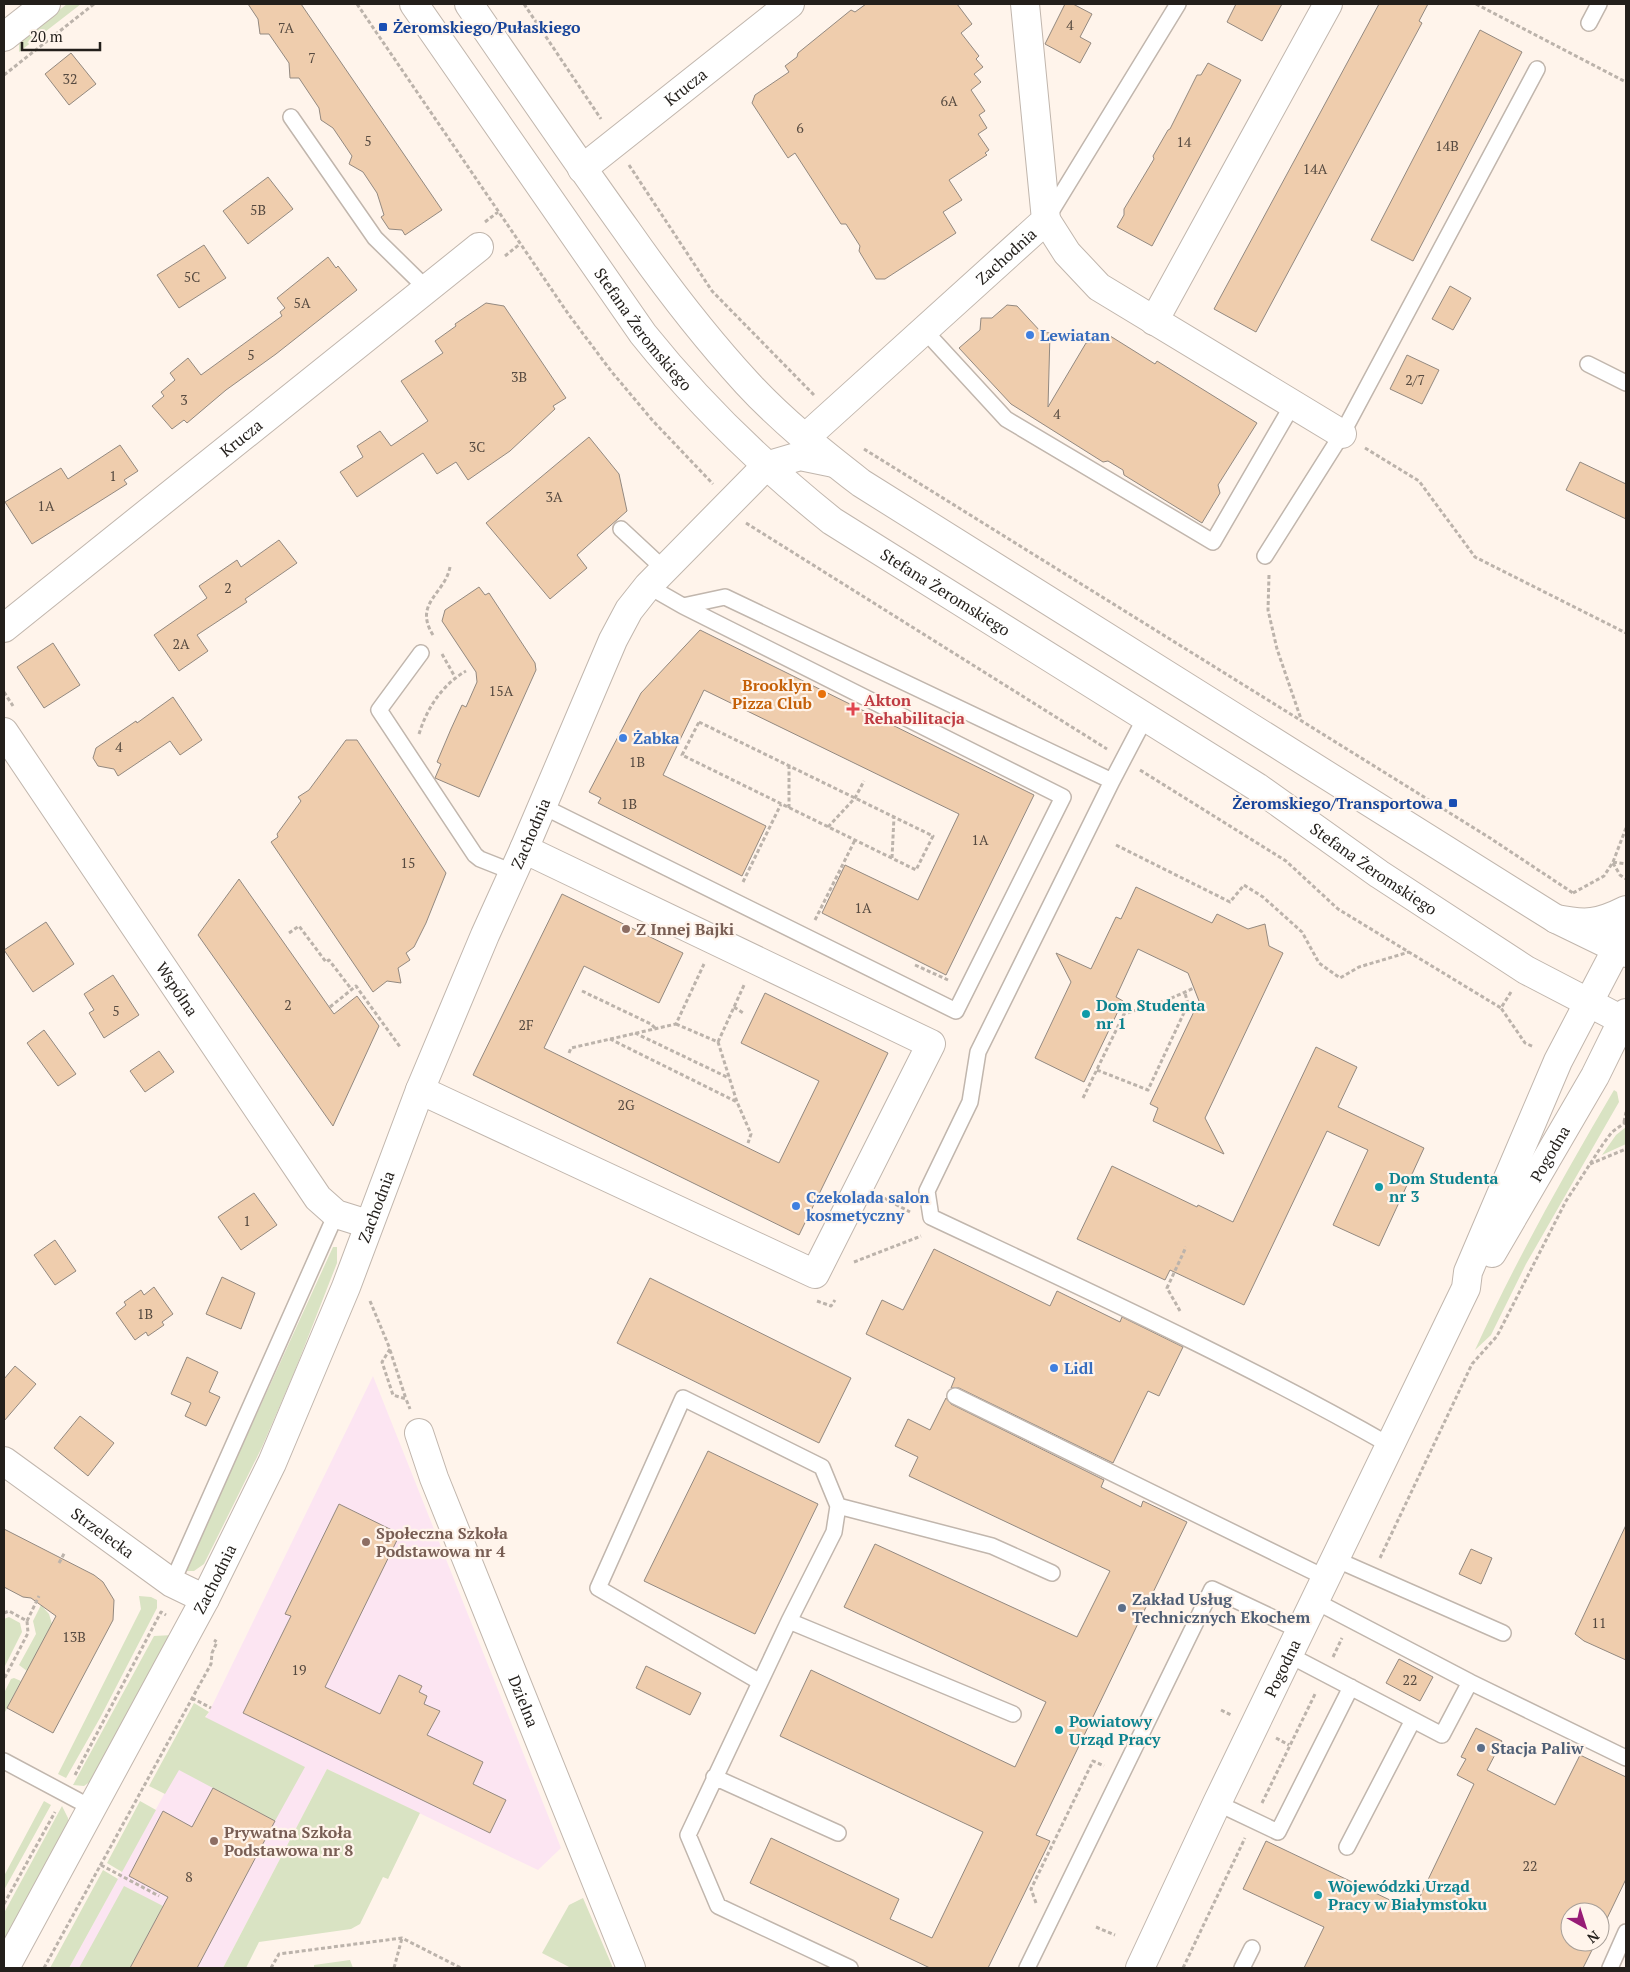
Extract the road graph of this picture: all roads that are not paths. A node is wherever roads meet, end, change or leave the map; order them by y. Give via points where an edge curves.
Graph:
1 (46, 4) edge
2 (414, 4) edge
3 (469, 4) edge
4 (1025, 4) edge
5 (1178, 4) edge
6 (1328, 4) edge
7 (1600, 4) edge
8 (777, 8) edge
9 (1589, 23) dead end
10 (4, 37) edge
11 (1537, 69) dead end
12 (291, 117) dead end
13 (582, 169) junction
14 (1046, 220) junction
15 (479, 247) dead end
16 (427, 289) junction
17 (1154, 321) junction
18 (925, 331) junction
19 (1588, 364) dead end
20 (1626, 383) edge
21 (1293, 404) junction
22 (1342, 434) junction
23 (805, 438) junction
24 (836, 463) junction
25 (766, 466) junction
26 (621, 529) dead end
27 (1267, 552) road end
28 (656, 577) junction
29 (683, 606) junction
30 (4, 628) edge
31 (421, 653) dead end
32 (1145, 718) junction
33 (4, 732) edge
34 (1112, 781) junction
35 (542, 806) junction
36 (519, 861) junction
37 (1626, 910) edge
38 (1556, 919) junction
39 (1623, 944) edge
40 (1589, 1003) junction
41 (1625, 1019) edge
42 (420, 1090) junction
43 (336, 1214) junction
44 (368, 1224) junction
45 (1466, 1288) junction
46 (955, 1396) dead end
47 (419, 1433) road end
48 (1390, 1446) junction
49 (4, 1461) edge
50 (838, 1506) junction
51 (1052, 1573) dead end
52 (1325, 1580) junction
53 (172, 1583) junction
54 (205, 1599) junction
55 (789, 1621) junction
56 (1301, 1631) junction
57 (1503, 1633) dead end
58 (1289, 1656) junction
59 (760, 1682) junction
60 (1470, 1682) junction
61 (1351, 1687) junction
62 (1013, 1714) dead end
63 (1413, 1720) junction
64 (1626, 1758) edge
65 (4, 1761) edge
66 (714, 1777) junction
67 (1217, 1803) junction
68 (92, 1808) junction
69 (838, 1833) dead end
70 (1347, 1847) dead end
71 (1626, 1932) edge
72 (1252, 1948) dead end
73 (5, 1968) edge
74 (631, 1968) edge
75 (850, 1968) edge
76 (1027, 1968) edge
77 (1140, 1968) edge
78 (1242, 1968) edge
79 (1610, 1968) edge

1 - 10 street
2 - 25 street, Stefana Żeromskiego via 642,334 676,375
3 - 13 street
4 - 14 street, Zachodnia
5 - 14 lane
6 - 17 street
7 - 9 lane
8 - 13 street, Krucza
11 - 22 lane
12 - 16 lane via 375,238
13 - 23 street via 679,303 748,383
14 - 17 street via 1067,253 1099,287
14 - 18 street, Zachodnia
15 - 16 street, Krucza
16 - 30 street, Krucza
17 - 21 street
18 - 21 lane via 1006,419 1213,542
18 - 23 street, Zachodnia
19 - 20 lane
21 - 22 street
22 - 27 lane
23 - 24 street
24 - 25 street via 800,456
24 - 38 street via 869,488
25 - 28 street, Zachodnia
25 - 32 street, Stefana Żeromskiego via 832,521
26 - 28 lane
28 - 29 lane
28 - 35 street, Zachodnia via 629,610 613,640
29 - 34 lane via 725,597
29 - 35 lane via 1063,797 956,1011
31 - 36 lane via 379,710 475,855 480,859
32 - 34 lane
32 - 40 street, Stefana Żeromskiego via 1257,787 1379,874 1526,970
33 - 43 street, Wspólna via 318,1198
34 - 48 lane via 978,1052 970,1102 927,1191 931,1218 1175,1332
35 - 36 street, Zachodnia
36 - 42 street, Zachodnia
36 - 42 street via 715,941 930,1044 815,1274
37 - 38 street via 1606,920 1582,924
38 - 39 street
39 - 40 street, Pogodna
40 - 41 street, Stefana Żeromskiego
40 - 45 street, Pogodna via 1558,1060 1468,1272
41 - 45 street, Pogodna via 1476,1281
42 - 44 street, Zachodnia
43 - 44 street, Wspólna
43 - 53 lane
44 - 54 street, Zachodnia via 346,1287 272,1463
45 - 48 street, Pogodna
46 - 52 lane
47 - 74 street, Dzielna
48 - 52 street, Pogodna
49 - 53 street, Strzelecka
50 - 51 lane via 992,1546
50 - 55 lane via 834,1532
50 - 59 lane via 822,1467 683,1398 598,1588
52 - 56 street, Pogodna
52 - 57 lane via 1372,1574
52 - 60 lane via 1350,1620
53 - 54 street, Strzelecka
54 - 68 street, Zachodnia
55 - 59 lane
55 - 62 lane
56 - 58 street, Pogodna
56 - 76 lane via 1212,1589
58 - 61 lane
58 - 67 street, Pogodna
59 - 66 lane
60 - 63 lane via 1442,1735
60 - 64 lane
61 - 63 lane
61 - 67 lane via 1278,1832
63 - 70 lane
65 - 68 lane
66 - 69 lane
66 - 75 lane via 688,1835 718,1906
67 - 77 street, Pogodna
68 - 73 street, Zachodnia
71 - 79 lane
72 - 78 lane

